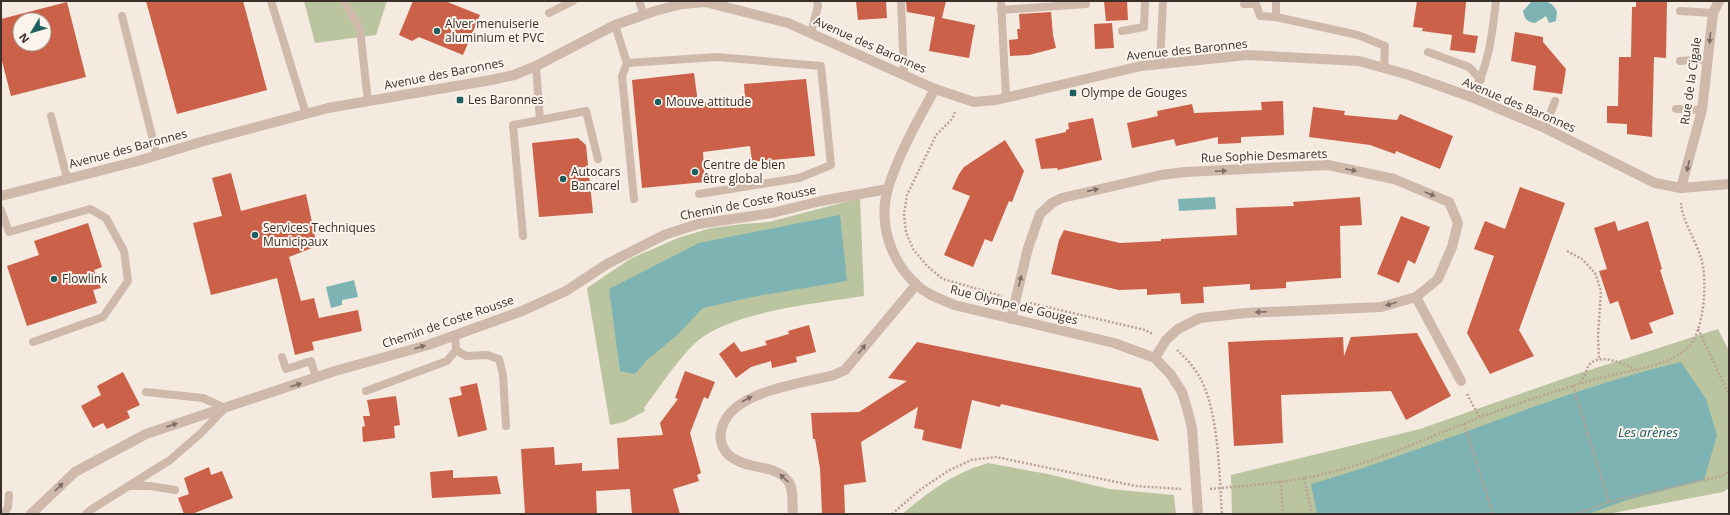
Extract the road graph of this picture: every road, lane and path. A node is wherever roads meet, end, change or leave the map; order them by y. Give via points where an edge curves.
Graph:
1 (271, 1) edge
2 (344, 1) edge
3 (573, 1) edge
4 (639, 1) edge
5 (817, 1) edge
6 (901, 1) edge
7 (1000, 1) edge
8 (1145, 1) edge
9 (1163, 1) edge
10 (1276, 1) edge
11 (1496, 1) edge
12 (1719, 1) edge
13 (675, 3) edge
14 (1086, 4) dead end
15 (1244, 4) dead end
16 (1001, 10) junction
17 (1680, 11) dead end
18 (549, 13) dead end
19 (1713, 13) junction
20 (644, 15) junction
21 (122, 16) dead end
22 (1276, 17) junction
23 (615, 25) junction
24 (1122, 31) dead end
25 (811, 33) junction
26 (1428, 52) dead end
27 (1708, 60) junction
28 (1680, 61) dead end
29 (627, 63) junction
30 (1160, 64) junction
31 (536, 66) junction
32 (1384, 68) junction
33 (904, 74) junction
34 (1481, 80) junction
35 (935, 89) junction
36 (963, 97) junction
37 (1471, 97) junction
38 (1006, 98) junction
39 (1556, 101) dead end
40 (368, 102) junction
41 (1676, 109) dead end
42 (1702, 110) junction
43 (306, 114) junction
44 (50, 116) dead end
45 (540, 120) junction
46 (1545, 128) junction
47 (157, 156) junction
48 (598, 159) dead end
49 (67, 178) junction
50 (1729, 184) edge
51 (1681, 188) junction
52 (888, 189) junction
53 (699, 194) dead end
54 (1, 196) edge
55 (634, 199) dead end
56 (1, 210) edge
57 (523, 236) dead end
58 (1567, 251) dead end
59 (916, 285) junction
60 (1416, 298) junction
61 (1016, 300) junction
62 (1011, 319) junction
63 (1698, 329) junction
64 (455, 336) junction
65 (1166, 340) junction
66 (33, 342) dead end
67 (456, 350) junction
68 (282, 357) dead end
69 (1155, 358) junction
70 (1599, 360) junction
71 (1635, 369) junction
72 (316, 378) junction
73 (1460, 381) joint
74 (1581, 384) junction
75 (1573, 386) junction
76 (366, 391) dead end
77 (146, 392) dead end
78 (1729, 396) edge
79 (225, 408) junction
80 (1480, 418) junction
81 (1464, 424) junction
82 (506, 426) dead end
83 (1729, 471) edge
84 (1304, 478) junction
85 (1281, 481) junction
86 (128, 486) junction
87 (1220, 488) junction
88 (1188, 489) dead end
89 (1210, 489) dead end
90 (175, 490) dead end
91 (9, 495) dead end
92 (1609, 502) junction
93 (4, 514) edge
94 (31, 514) edge
95 (86, 514) edge
96 (793, 514) edge
97 (892, 514) edge
98 (1198, 514) edge
99 (1222, 514) edge
100 (1283, 514) edge
101 (1312, 514) edge
102 (1493, 514) edge
103 (1576, 514) edge

1 - 43 lane
2 - 40 lane via 360,29
3 - 18 lane
4 - 20 lane
5 - 25 lane
6 - 33 lane
7 - 16 lane
8 - 24 lane via 1144,27
9 - 30 lane
10 - 22 lane
11 - 34 lane via 1491,42
12 - 19 street, Rue de la Cigale
13 - 20 street, Avenue des Baronnes
13 - 25 street, Avenue des Baronnes via 705,2 788,23
14 - 16 lane
15 - 22 lane via 1256,4 1260,16
16 - 38 lane
17 - 19 lane
19 -> 27 street, Rue de la Cigale
20 - 23 street, Avenue des Baronnes
21 - 47 lane
22 - 32 lane via 1358,35 1385,46
23 - 29 lane
23 - 31 street, Avenue des Baronnes
25 - 33 street, Avenue des Baronnes
26 - 34 lane via 1469,67
27 - 28 lane
27 - 42 street, Rue de la Cigale
29 - 53 lane via 717,57 821,66 831,165 799,178
29 - 55 lane via 622,76
30 - 32 street, Avenue des Baronnes via 1247,55 1358,61
30 - 38 street, Avenue des Baronnes via 1141,66
31 - 40 street, Avenue des Baronnes via 491,80
31 - 45 lane
32 - 37 street, Avenue des Baronnes
33 - 35 street, Avenue des Baronnes
34 - 37 lane
35 - 36 street, Avenue des Baronnes
35 - 52 street, Rue Olympe de Gouges via 914,128
36 - 38 street, Avenue des Baronnes via 974,102
36 - 61 path via 952,119 936,135 907,195 904,214 906,232 913,249 943,280
37 - 46 street, Avenue des Baronnes
39 - 46 lane
40 - 43 street, Avenue des Baronnes
41 - 42 lane
42 -> 51 street, Rue de la Cigale
43 - 47 street, Avenue des Baronnes
44 - 49 lane
45 - 48 lane via 586,111
45 - 57 lane via 514,125
46 - 51 street, Avenue des Baronnes via 1655,183
47 - 49 street, Avenue des Baronnes
49 - 54 street, Avenue des Baronnes
50 - 51 street, Avenue des Baronnes
51 - 63 path via 1683,213 1702,260 1704,281
52 - 59 street, Rue Olympe de Gouges via 886,238 898,262
52 - 64 street, Chemin de Coste Rousse via 772,213 698,224 664,235 620,256 560,294
56 - 66 lane via 9,232 90,209 106,218 124,251 128,281 103,317
58 - 70 path via 1582,259 1595,272 1601,291
59 - 62 street, Rue Olympe de Gouges via 932,296 954,305
96 -> 59 street via 788,481 773,470 746,465 730,457 722,444 722,423 730,412 752,396 845,370
61 -> 60 street, Rue Sophie Desmarets via 1028,248 1040,214 1062,198 1161,175 1185,172 1328,165 1394,179 1449,202 1458,222 1452,247 1438,279
60 -> 65 street, Rue Sophie Desmarets via 1381,307 1246,313 1200,318 1188,322
60 - 73 street
61 - 62 street, Rue Sophie Desmarets
61 - 65 path via 1145,330
62 - 69 street, Rue Olympe de Gouges via 1114,343
63 - 71 path via 1691,344 1681,353 1653,365
63 - 78 path
64 - 67 lane
72 -> 64 street, Chemin de Coste Rousse
65 - 69 street, Rue Sophie Desmarets
65 - 87 path via 1199,375 1208,397 1215,430
67 - 76 lane via 447,361
67 - 82 lane via 466,356 487,354 499,359 503,375
68 - 72 lane via 286,369 311,361
69 - 98 street, Rue Olympe de Gouges via 1182,392 1188,412 1192,428
70 - 71 path via 1621,363
70 - 74 path via 1590,364
71 - 74 path
79 -> 72 street, Chemin de Coste Rousse
73 - 80 path
74 - 75 path
75 - 80 path
75 - 92 path
77 - 79 lane via 203,398
79 - 86 lane via 170,460
94 -> 79 street, Chemin de Coste Rousse via 75,472 146,434
80 - 81 path
81 - 84 path via 1401,450 1350,467
81 - 102 path
83 - 92 path via 1722,476
84 - 85 path
84 - 101 path
85 - 87 path
85 - 100 path
86 - 90 lane
86 - 95 lane
87 - 89 path
87 - 99 path
88 - 97 path via 1136,486 996,457 971,460 948,471 921,489
91 - 93 lane via 8,507
92 - 103 path

